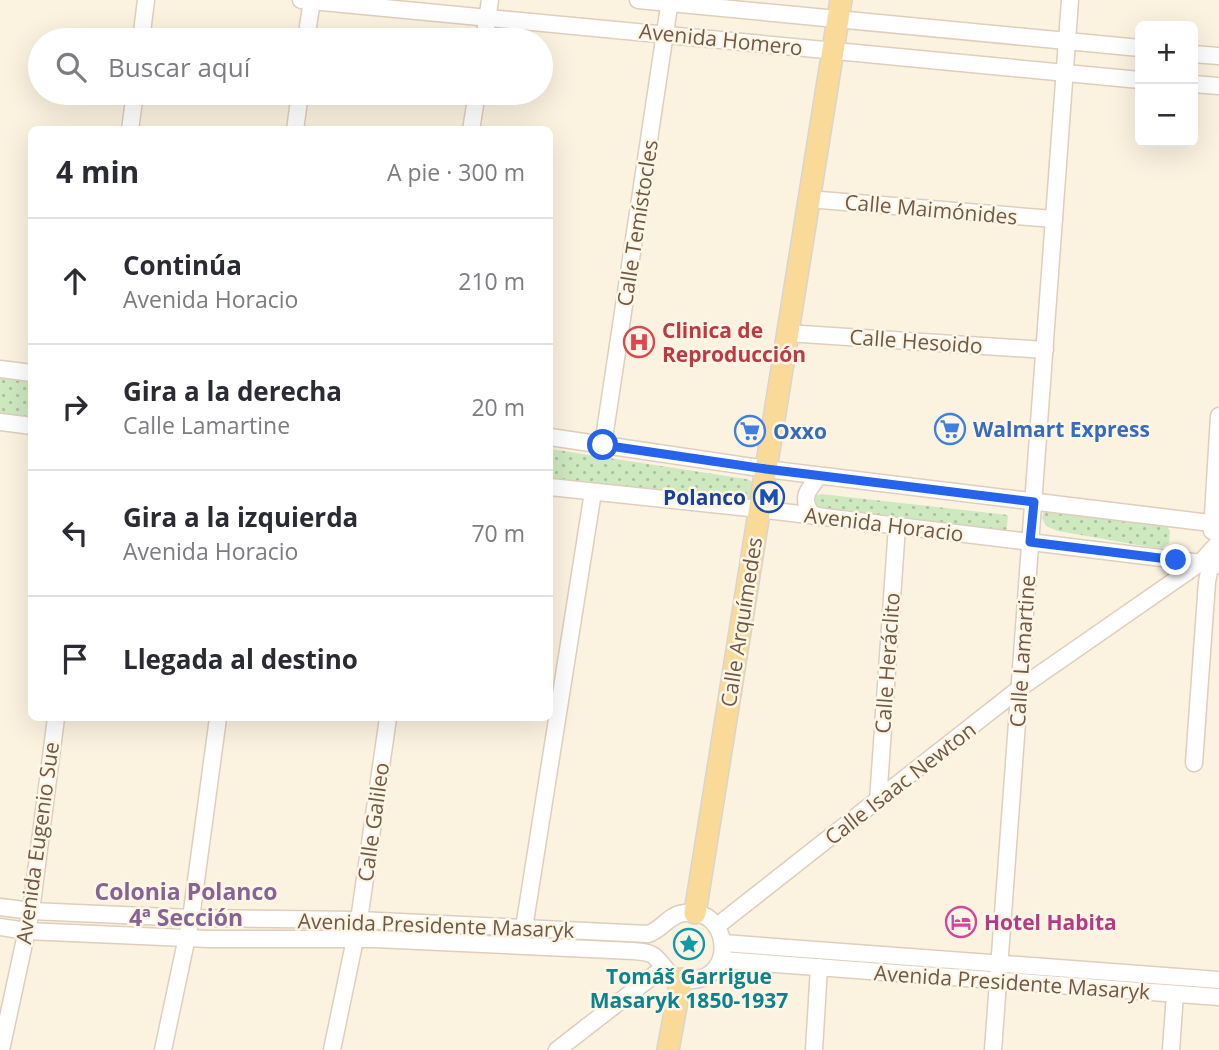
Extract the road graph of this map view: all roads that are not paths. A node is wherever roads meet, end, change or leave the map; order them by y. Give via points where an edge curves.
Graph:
1 (146, 0) edge
2 (308, 0) edge
3 (490, 0) edge
4 (638, 0) edge
5 (1070, 0) edge
6 (669, 1) edge
7 (839, 10) edge
8 (487, 18) junction
9 (142, 28) edge
10 (307, 28) edge
11 (486, 28) edge
12 (666, 33) junction
13 (1067, 41) junction
14 (1135, 48) edge
15 (833, 50) junction
16 (1198, 54) edge
17 (1219, 56) edge
18 (1065, 73) junction
19 (1135, 79) edge
20 (1198, 84) edge
21 (1219, 86) edge
22 (133, 105) edge
23 (298, 105) edge
24 (475, 105) edge
25 (131, 126) edge
26 (296, 126) edge
27 (472, 126) edge
28 (808, 199) junction
29 (1054, 219) junction
30 (787, 333) junction
31 (1045, 350) junction
32 (0, 369) edge
33 (28, 372) edge
34 (1219, 416) edge
35 (0, 422) edge
36 (28, 426) edge
37 (553, 437) edge
38 (603, 445) junction
39 (766, 469) junction
40 (819, 476) junction
41 (553, 487) edge
42 (593, 492) junction
43 (1034, 502) junction
44 (760, 509) junction
45 (820, 517) junction
46 (1215, 524) edge
47 (897, 526) junction
48 (1030, 542) junction
49 (1217, 545) edge
50 (1209, 564) edge
51 (1020, 688) junction
52 (55, 721) edge
53 (218, 721) edge
54 (388, 721) edge
55 (1194, 763) dead end
56 (878, 801) junction
57 (0, 907) edge
58 (31, 911) junction
59 (695, 913) junction
60 (191, 918) junction
61 (359, 920) junction
62 (717, 926) junction
63 (0, 927) edge
64 (524, 928) junction
65 (26, 931) junction
66 (187, 938) junction
67 (355, 939) junction
68 (723, 943) junction
69 (722, 960) junction
70 (999, 963) junction
71 (819, 967) junction
72 (663, 968) junction
73 (681, 979) junction
74 (1219, 979) edge
75 (998, 981) junction
76 (1175, 994) junction
77 (1219, 997) edge
78 (2, 1050) edge
79 (163, 1050) edge
80 (332, 1050) edge
81 (557, 1050) edge
82 (668, 1050) edge
83 (814, 1050) edge
84 (993, 1050) edge
85 (1171, 1050) edge

1 - 9 street
2 - 8 street, Avenida Homero
2 - 10 street
3 - 8 street
4 - 6 street, Avenida Homero
5 - 13 street, Calle Lamartine
6 - 7 street, Avenida Homero
6 - 12 street, Calle Temístocles
7 - 13 street, Avenida Homero
7 - 15 main road, Calle Arquímedes
8 - 11 street
8 - 12 street, Avenida Homero
12 - 15 street, Avenida Homero
12 - 38 street, Calle Temístocles
13 - 14 street, Avenida Homero
13 - 18 street, Calle Lamartine
15 - 18 street, Avenida Homero
15 - 28 main road, Calle Arquímedes
16 - 17 street
18 - 19 street, Avenida Homero
18 - 29 street, Calle Lamartine
20 - 21 street
22 - 25 street
23 - 26 street
24 - 27 street
28 - 29 street, Calle Maimónides
28 - 30 main road, Calle Arquímedes
29 - 31 street, Calle Lamartine
30 - 31 street, Calle Hesoido
30 - 39 main road, Calle Arquímedes
31 - 43 street, Calle Lamartine
32 - 33 street
34 - 46 street
35 - 36 street
37 - 38 street, Avenida Horacio
38 - 39 street, Avenida Horacio
39 - 40 street, Avenida Horacio
39 - 44 main road, Calle Arquímedes
40 - 43 street, Avenida Horacio
40 - 45 street via 805,499 811,513
41 - 42 street, Avenida Horacio
42 - 44 street, Avenida Horacio
42 - 64 street
43 - 46 street, Avenida Horacio
43 - 48 street, Calle Lamartine
44 - 45 street, Avenida Horacio
44 - 59 main road, Calle Arquímedes
45 - 47 street, Avenida Horacio
46 - 49 street
47 - 48 street, Avenida Horacio
47 - 56 street, Calle Heráclito
48 - 50 street, Avenida Horacio
48 - 51 street, Calle Lamartine
49 - 50 street
50 - 51 street, Calle Isaac Newton
50 - 55 street
51 - 56 street, Calle Isaac Newton
51 - 70 street, Calle Lamartine
52 - 58 street, Avenida Eugenio Sue
53 - 60 street
54 - 61 street, Calle Galileo
56 - 62 street, Calle Isaac Newton
57 - 58 street, Avenida Presidente Masaryk
58 - 60 street, Avenida Presidente Masaryk
58 - 65 street, Avenida Eugenio Sue
59 - 62 street
59 - 64 street, Avenida Presidente Masaryk via 676,915 648,934
60 - 61 street, Avenida Presidente Masaryk
60 - 66 street
61 - 64 street, Avenida Presidente Masaryk
61 - 67 street, Calle Galileo
62 - 68 street
63 - 65 street, Avenida Presidente Masaryk
65 - 66 street, Avenida Presidente Masaryk
65 - 78 street, Avenida Eugenio Sue
66 - 67 street, Avenida Presidente Masaryk
66 - 79 street
67 - 72 street, Avenida Presidente Masaryk via 640,951 653,955
67 - 80 street, Calle Galileo
68 - 69 street
68 - 70 street, Avenida Presidente Masaryk
69 - 71 street, Avenida Presidente Masaryk
69 - 73 street via 705,976
70 - 74 street, Avenida Presidente Masaryk
70 - 75 street, Calle Lamartine
71 - 75 street, Avenida Presidente Masaryk
71 - 83 street
72 - 73 street, Avenida Presidente Masaryk
72 - 81 street
73 - 82 main road
75 - 76 street, Avenida Presidente Masaryk
75 - 84 street, Calle Lamartine
76 - 77 street, Avenida Presidente Masaryk
76 - 85 street

